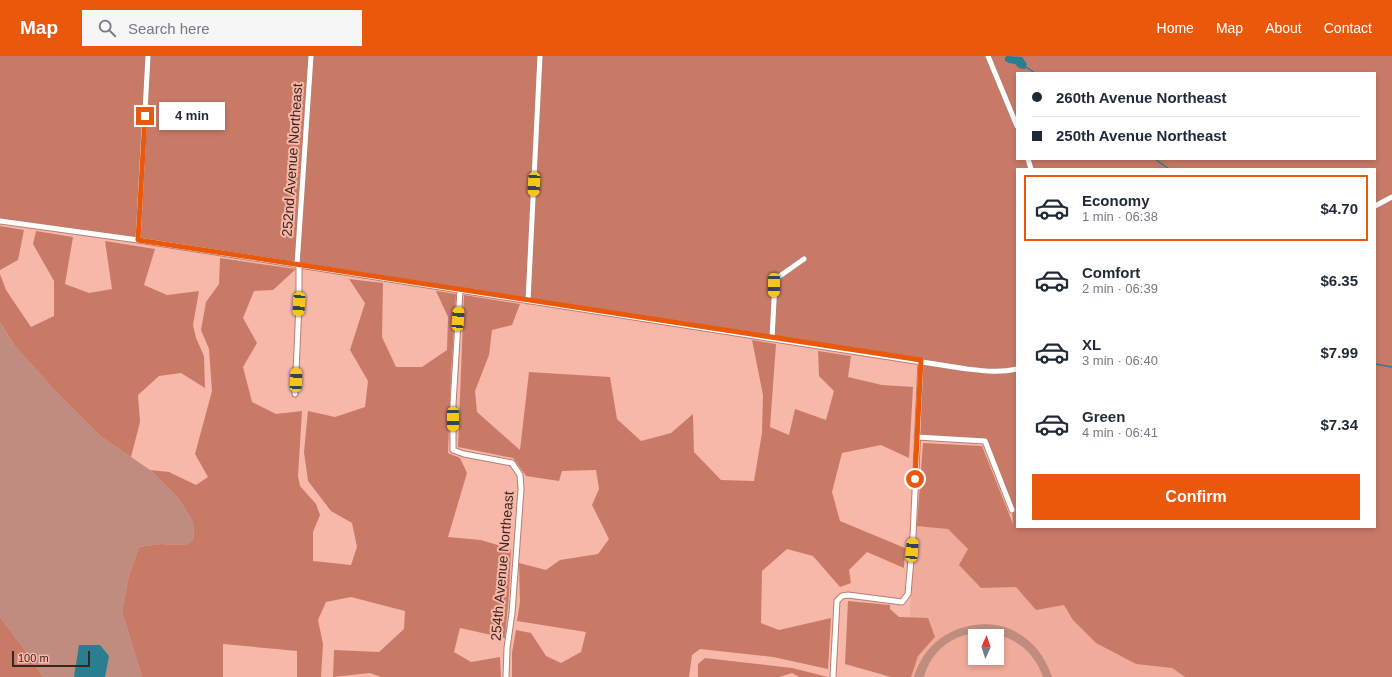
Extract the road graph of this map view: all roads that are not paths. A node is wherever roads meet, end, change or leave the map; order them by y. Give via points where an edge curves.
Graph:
1 (148, 56) edge
2 (311, 56) edge
3 (540, 56) edge
4 (988, 56) edge
5 (1016, 124) edge
6 (1392, 197) edge
7 (1376, 205) edge
8 (0, 221) edge
9 (138, 240) junction
10 (804, 259) dead end
11 (298, 265) junction
12 (460, 290) junction
13 (528, 301) junction
14 (772, 338) junction
15 (921, 360) junction
16 (1016, 369) edge
17 (295, 394) dead end
18 (918, 437) junction
19 (1012, 510) dead end
20 (506, 677) edge
21 (833, 677) edge

1 - 9 street
2 - 11 street, 252nd Avenue Northeast
3 - 13 street
4 - 5 street
6 - 7 street
8 - 9 street
9 - 11 street
10 - 14 street via 775,282
11 - 12 street
11 - 17 street, 252nd Avenue Northeast
12 - 13 street
12 - 20 street, 254th Avenue Northeast via 453,404 453,450 512,463 520,475
13 - 14 street
14 - 15 street
15 - 16 street via 986,371
15 - 18 street
18 - 19 street via 985,441
18 - 21 street via 908,594 902,602 842,596 838,601

